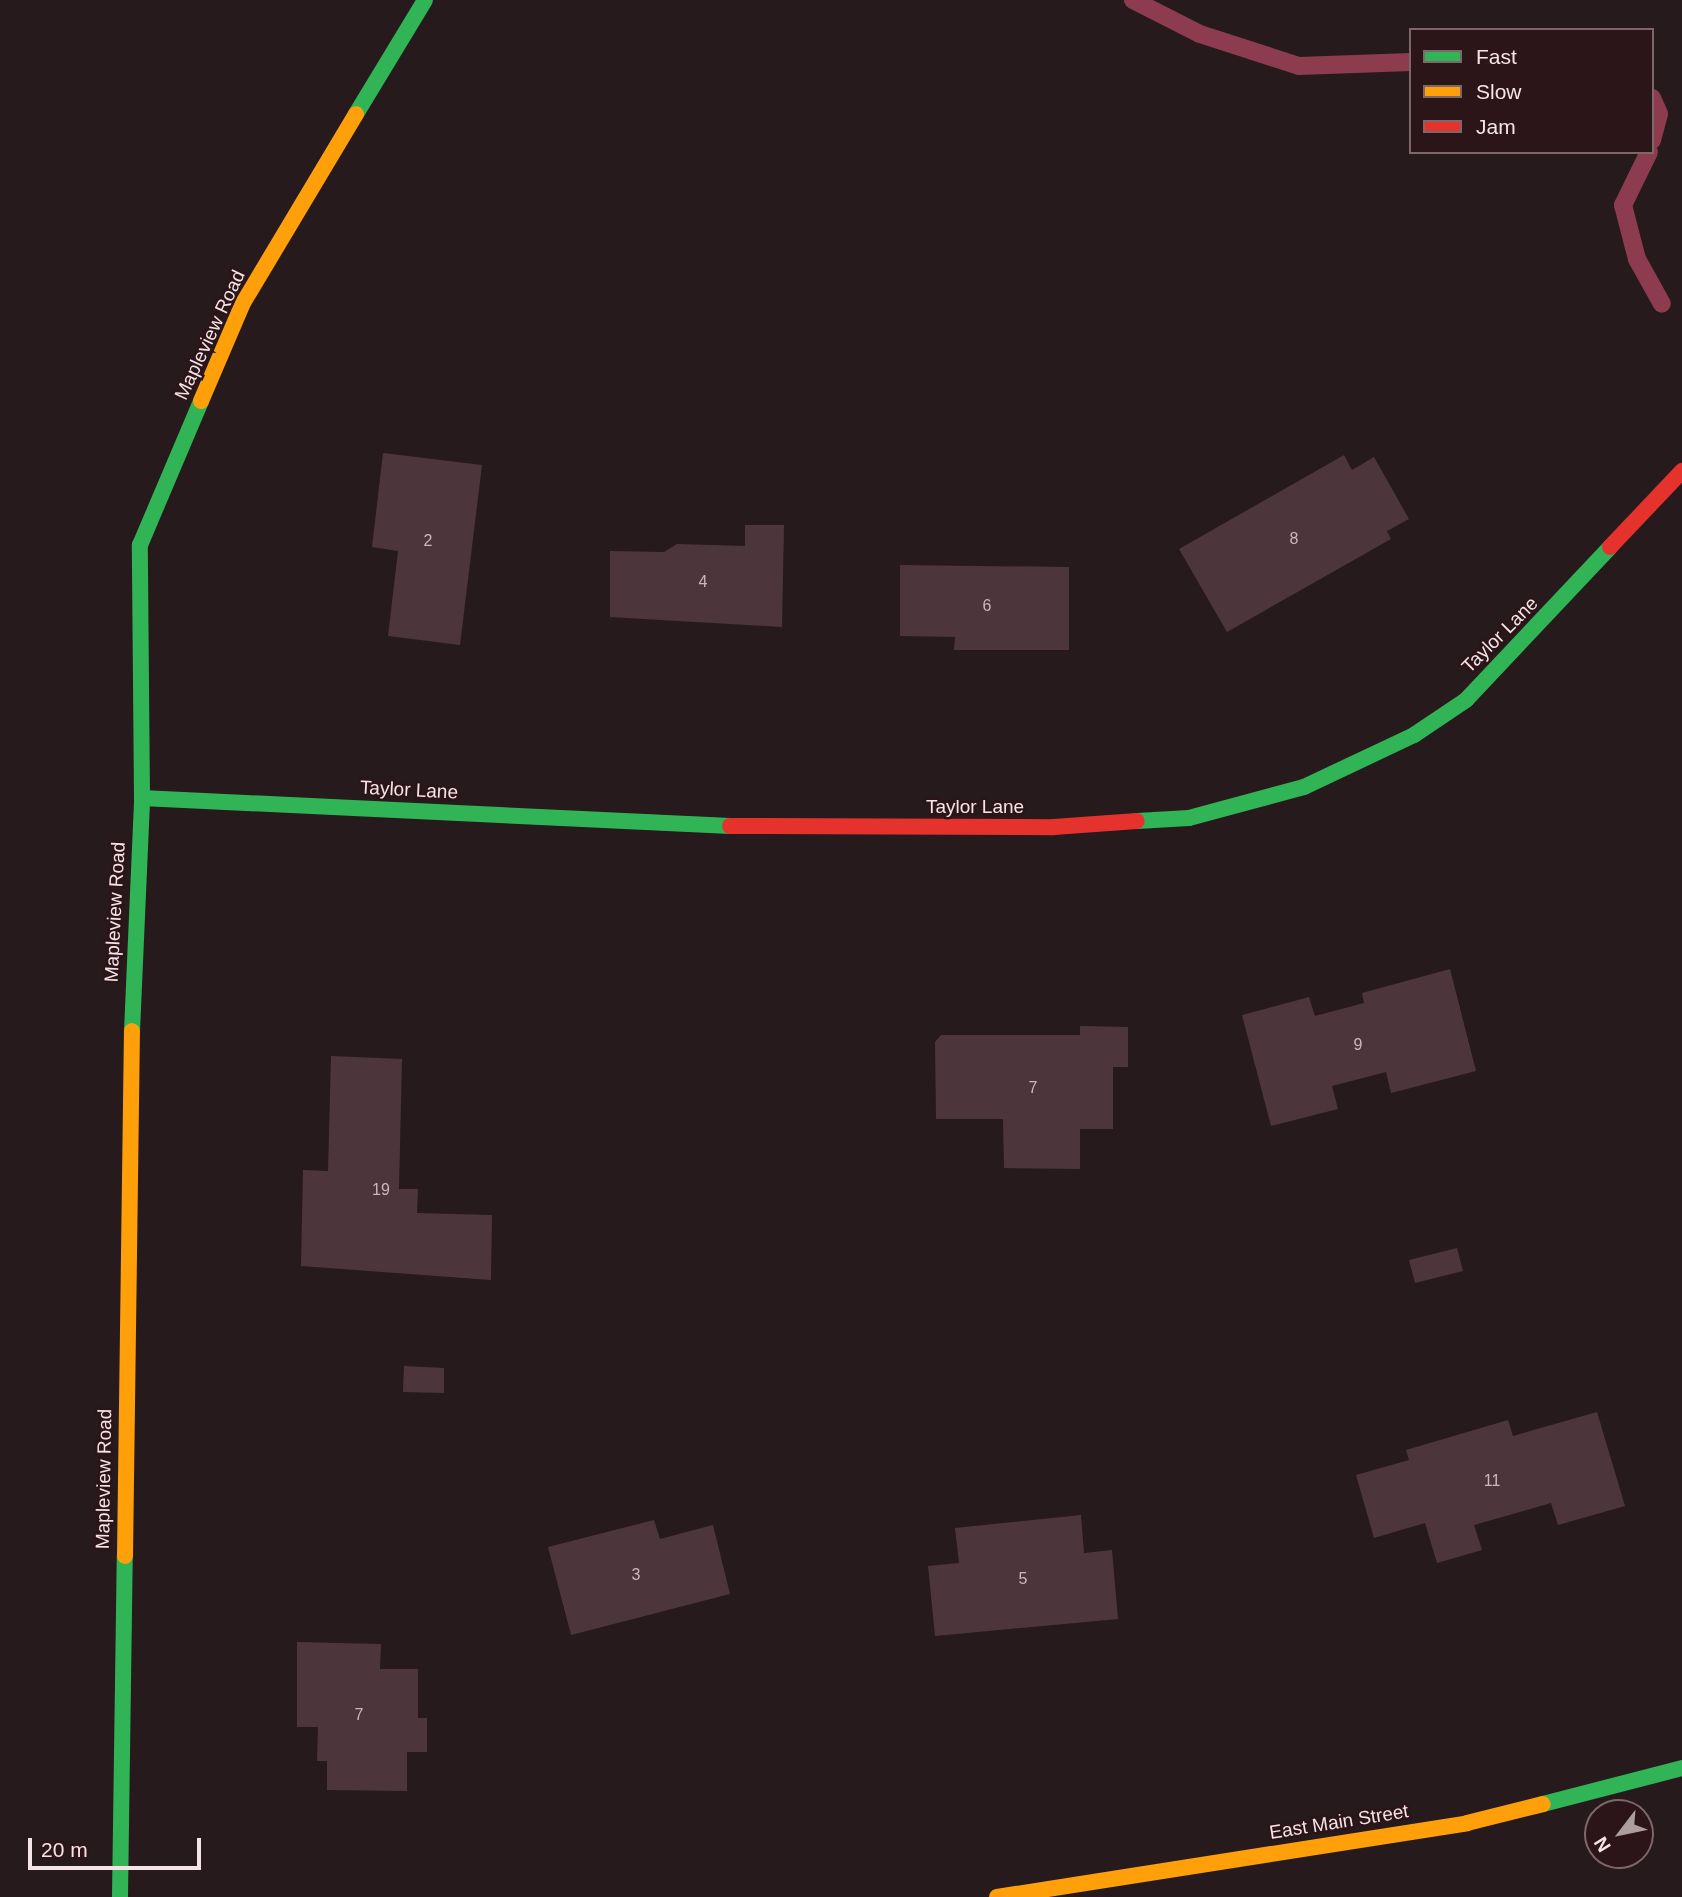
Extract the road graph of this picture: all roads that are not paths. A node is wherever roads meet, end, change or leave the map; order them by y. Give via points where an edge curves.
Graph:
1 (425, 0) edge
2 (1682, 471) edge
3 (142, 798) junction
4 (1682, 1768) edge
5 (120, 1897) edge
6 (997, 1897) edge

1 - 3 street, Mapleview Road via 243,303 140,545
2 - 3 street, Taylor Lane via 1466,700 1414,735 1304,787 1189,818 1054,827 768,828
3 - 5 street, Mapleview Road via 133,936
4 - 6 street, East Main Street via 1467,1823

